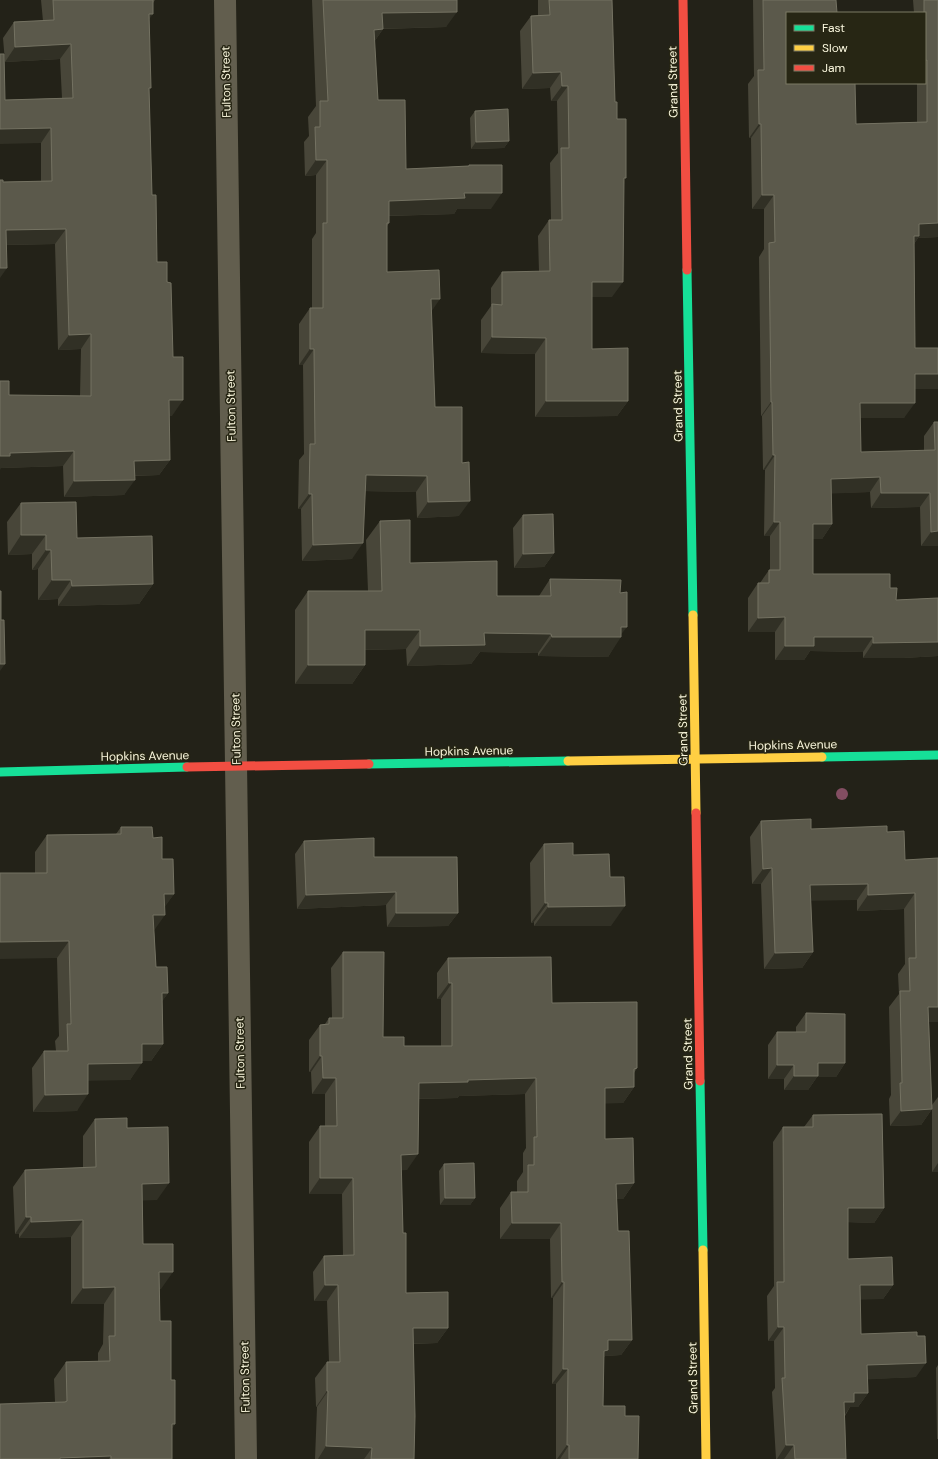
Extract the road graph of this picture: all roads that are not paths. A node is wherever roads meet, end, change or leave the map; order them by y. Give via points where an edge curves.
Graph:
1 (225, 0) edge
2 (683, 0) edge
3 (938, 755) edge
4 (695, 758) junction
5 (237, 767) junction
6 (0, 772) edge
7 (246, 1459) edge
8 (706, 1459) edge

1 - 5 street, Fulton Street
2 - 4 street, Grand Street
3 - 4 street, Hopkins Avenue
4 - 5 street, Hopkins Avenue
4 - 8 street, Grand Street
5 - 6 street, Hopkins Avenue
5 - 7 street, Fulton Street

